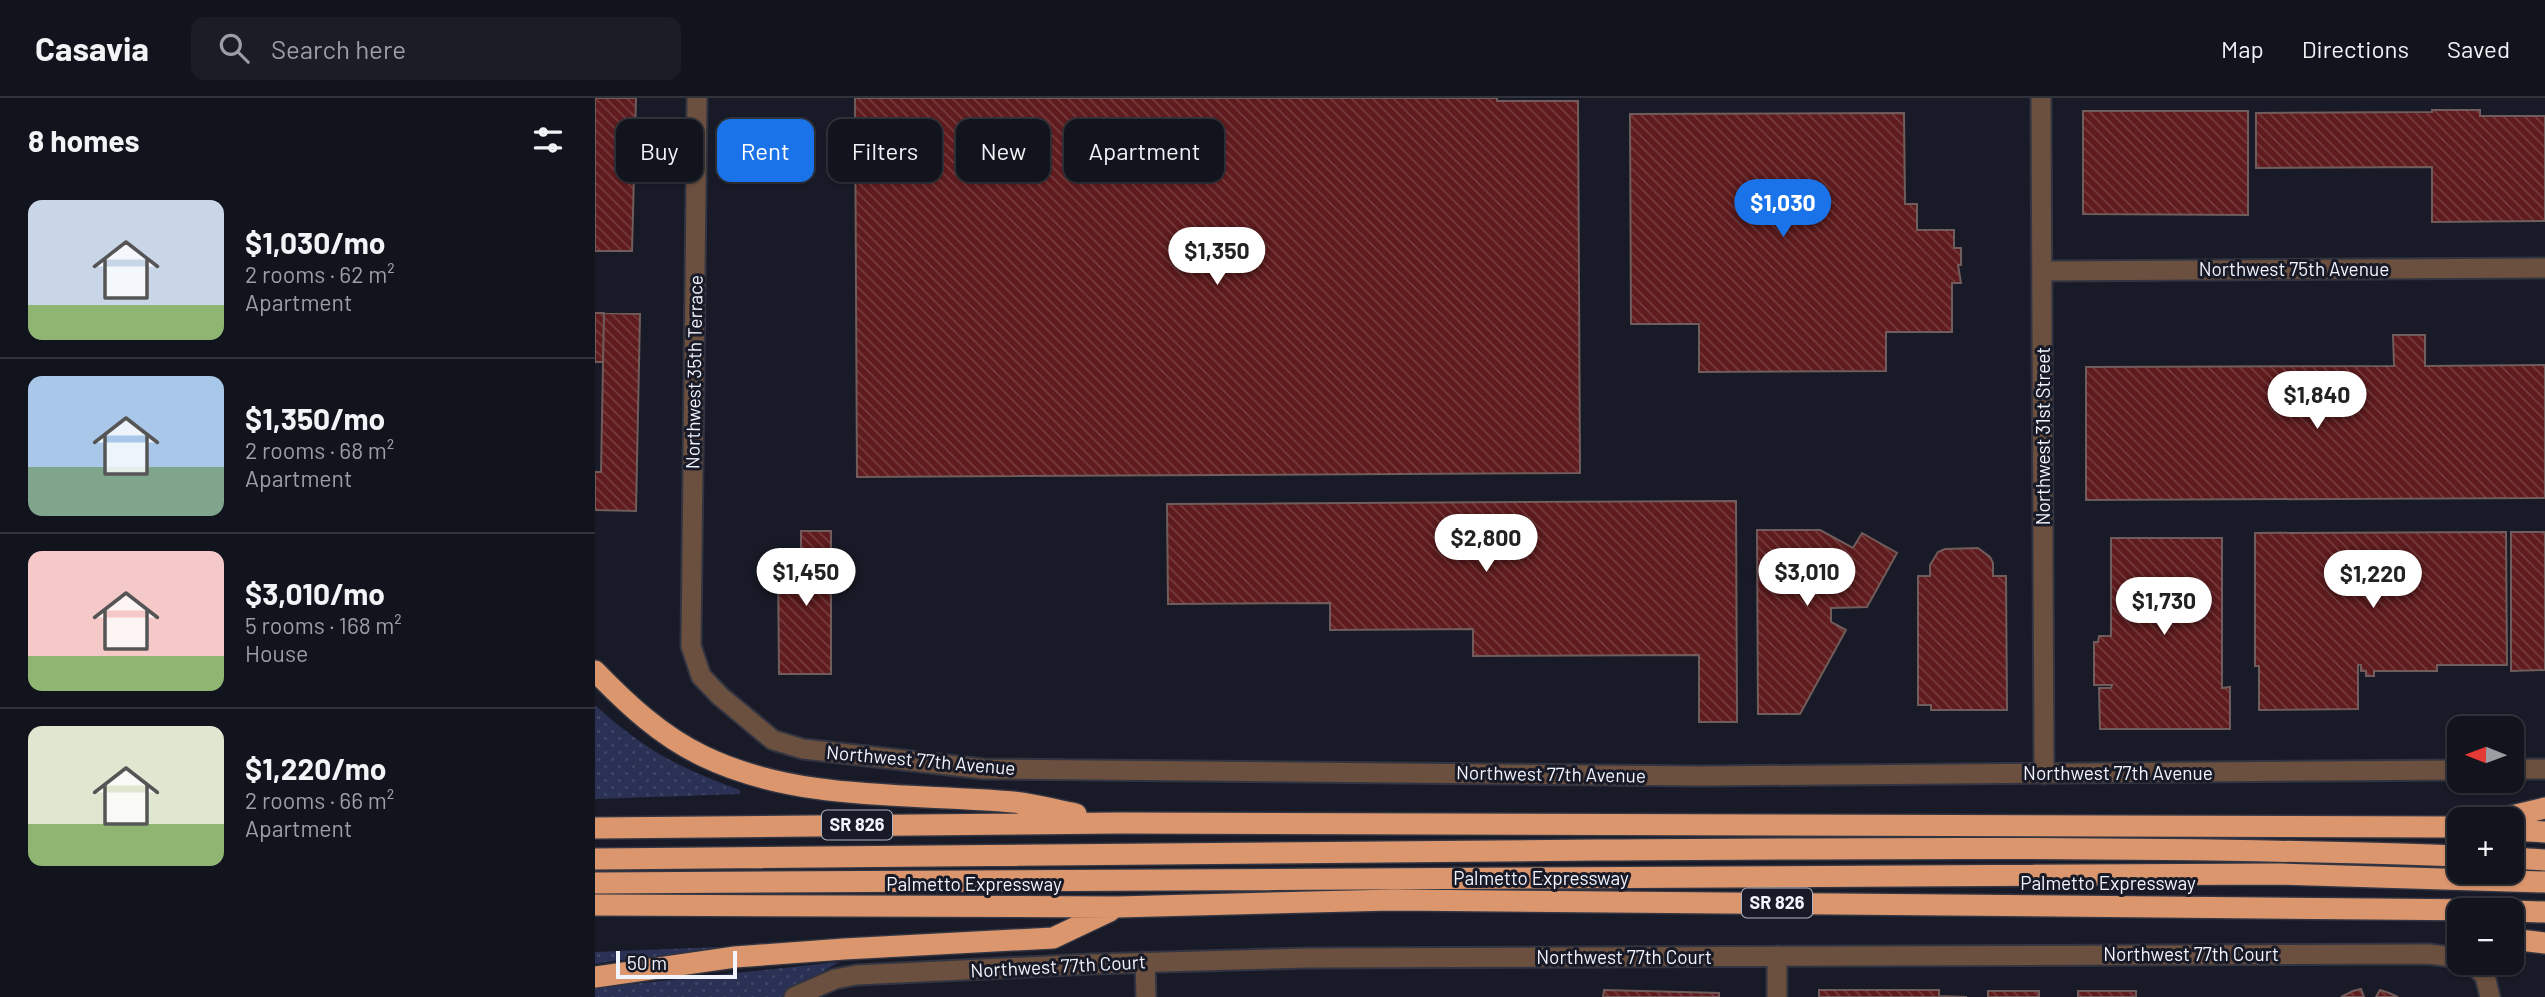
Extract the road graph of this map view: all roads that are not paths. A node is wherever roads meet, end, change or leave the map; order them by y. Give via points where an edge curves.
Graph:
1 (697, 98) edge
2 (2041, 98) edge
3 (2545, 268) edge
4 (2042, 271) junction
5 (691, 646) joint
6 (595, 671) edge
7 (2524, 769) edge
8 (2545, 769) edge
9 (2447, 770) edge
10 (2044, 774) junction
11 (2545, 808) edge
12 (2524, 813) edge
13 (1119, 822) junction
14 (2447, 827) edge
15 (595, 828) edge
16 (2524, 831) edge
17 (2545, 832) edge
18 (2447, 856) edge
19 (595, 859) edge
20 (2524, 859) edge
21 (2545, 860) edge
22 (595, 883) edge
23 (2545, 883) edge
24 (601, 907) edge
25 (1117, 908) junction
26 (2438, 908) junction
27 (2447, 908) edge
28 (2524, 911) edge
29 (2447, 912) edge
30 (2545, 912) edge
31 (2524, 941) edge
32 (2545, 943) edge
33 (1777, 956) junction
34 (2447, 956) edge
35 (1145, 962) junction
36 (2482, 975) edge
37 (595, 977) edge
38 (795, 997) edge
39 (1146, 997) edge
40 (1777, 997) edge
41 (2490, 997) edge

1 - 5 street, Northwest 35th Terrace
2 - 4 street, Northwest 31st Street
3 - 4 street, Northwest 75th Avenue
4 - 10 street, Northwest 31st Street
5 - 10 street, Northwest 77th Avenue via 701,676 773,740 803,749 984,769 1689,776
6 - 13 highway via 648,722 703,756 742,771 804,786 1016,802
7 - 8 street
9 - 10 street, Northwest 77th Avenue
11 - 12 highway
13 - 14 highway, SR 826
13 - 15 highway, SR 826
16 - 17 highway
18 - 19 highway via 2019,847
20 - 21 highway
22 - 23 highway via 2238,874
24 - 25 highway, Palmetto Expressway / SR 826
25 - 26 highway, Palmetto Expressway / SR 826 via 1393,900
25 - 37 highway via 1053,938 735,957
26 - 27 highway, Palmetto Expressway / SR 826
26 - 29 highway
28 - 30 highway
31 - 32 highway
33 - 34 street, Northwest 77th Court
33 - 35 street, Northwest 77th Court
33 - 40 street
35 - 38 street, Northwest 77th Court via 856,975
35 - 39 street
36 - 41 street

